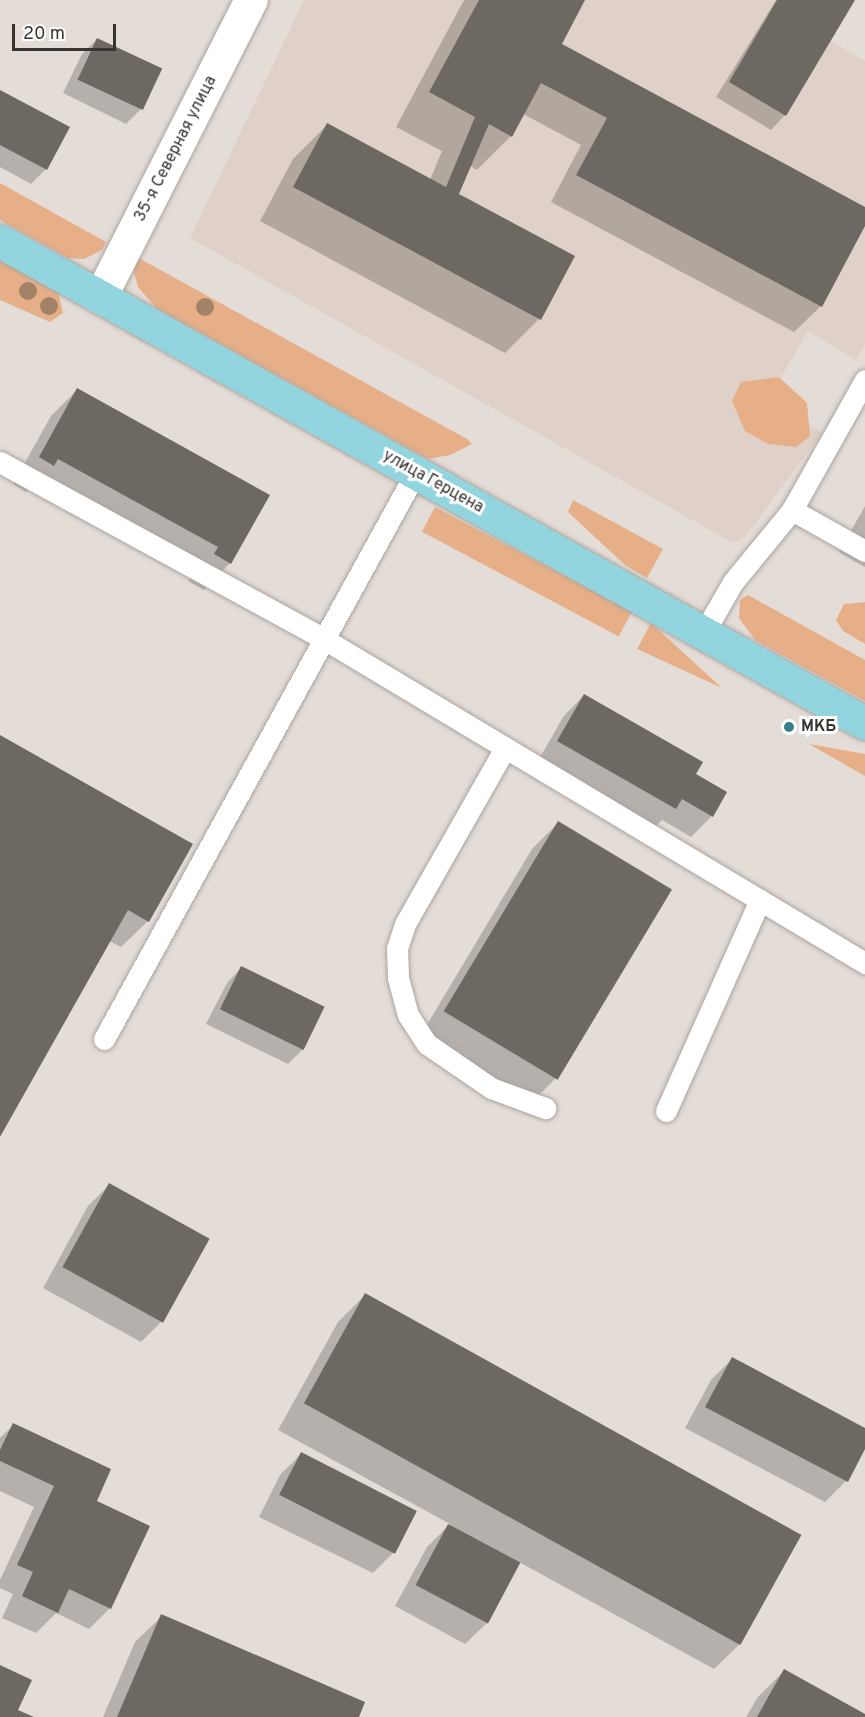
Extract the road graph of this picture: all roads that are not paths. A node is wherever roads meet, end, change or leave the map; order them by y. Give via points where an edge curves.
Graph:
1 (251, 0) edge
2 (0, 241) edge
3 (100, 297) junction
4 (865, 380) edge
5 (0, 462) edge
6 (416, 472) junction
7 (792, 510) junction
8 (865, 551) edge
9 (703, 634) junction
10 (324, 639) junction
11 (865, 723) edge
12 (505, 748) junction
13 (760, 900) junction
14 (865, 963) edge
15 (104, 1039) dead end
16 (545, 1108) dead end
17 (666, 1111) dead end

1 - 3 street, 35-я Северная улица
2 - 3 main road, улица Герцена
3 - 6 main road, улица Герцена
4 - 7 lane
5 - 10 lane
6 - 9 main road, улица Герцена
6 - 10 lane
7 - 8 lane
7 - 9 lane via 733,582
9 - 11 main road, улица Герцена
10 - 12 lane
10 - 15 lane
12 - 13 lane
12 - 16 lane via 405,924 397,948 398,978 408,1015 427,1044 491,1089
13 - 14 lane
13 - 17 lane

